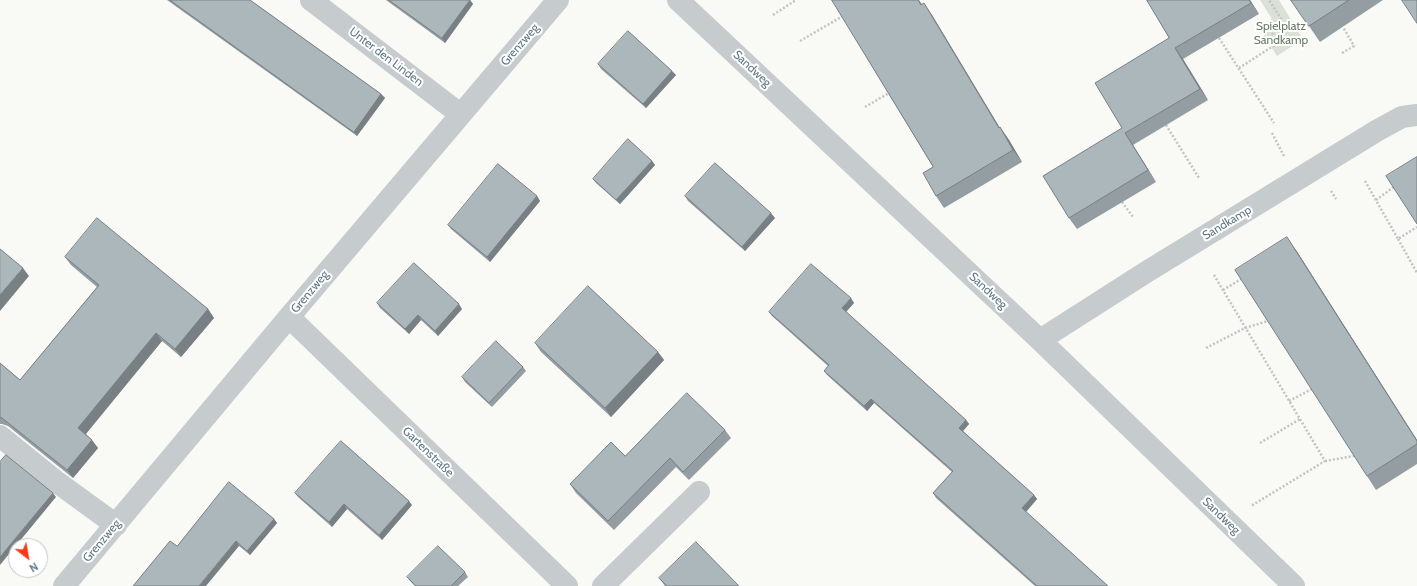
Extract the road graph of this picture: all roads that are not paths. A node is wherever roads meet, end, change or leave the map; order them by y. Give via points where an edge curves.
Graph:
1 (311, 0) edge
2 (558, 0) edge
3 (678, 0) edge
4 (460, 114) junction
5 (1417, 115) edge
6 (289, 317) junction
7 (1040, 340) junction
8 (0, 436) edge
9 (699, 492) dead end
10 (116, 525) junction
11 (64, 586) edge
12 (567, 586) edge
13 (603, 586) edge
14 (1294, 586) edge

1 - 4 street, Unter den Linden
2 - 4 street, Grenzweg
3 - 7 street, Sandweg
4 - 6 street, Grenzweg
5 - 7 street, Sandkamp via 1402,116 1378,130
6 - 10 street, Grenzweg
6 - 12 street, Gartenstraße
7 - 14 street, Sandweg
8 - 10 street
9 - 13 street
10 - 11 street, Grenzweg

